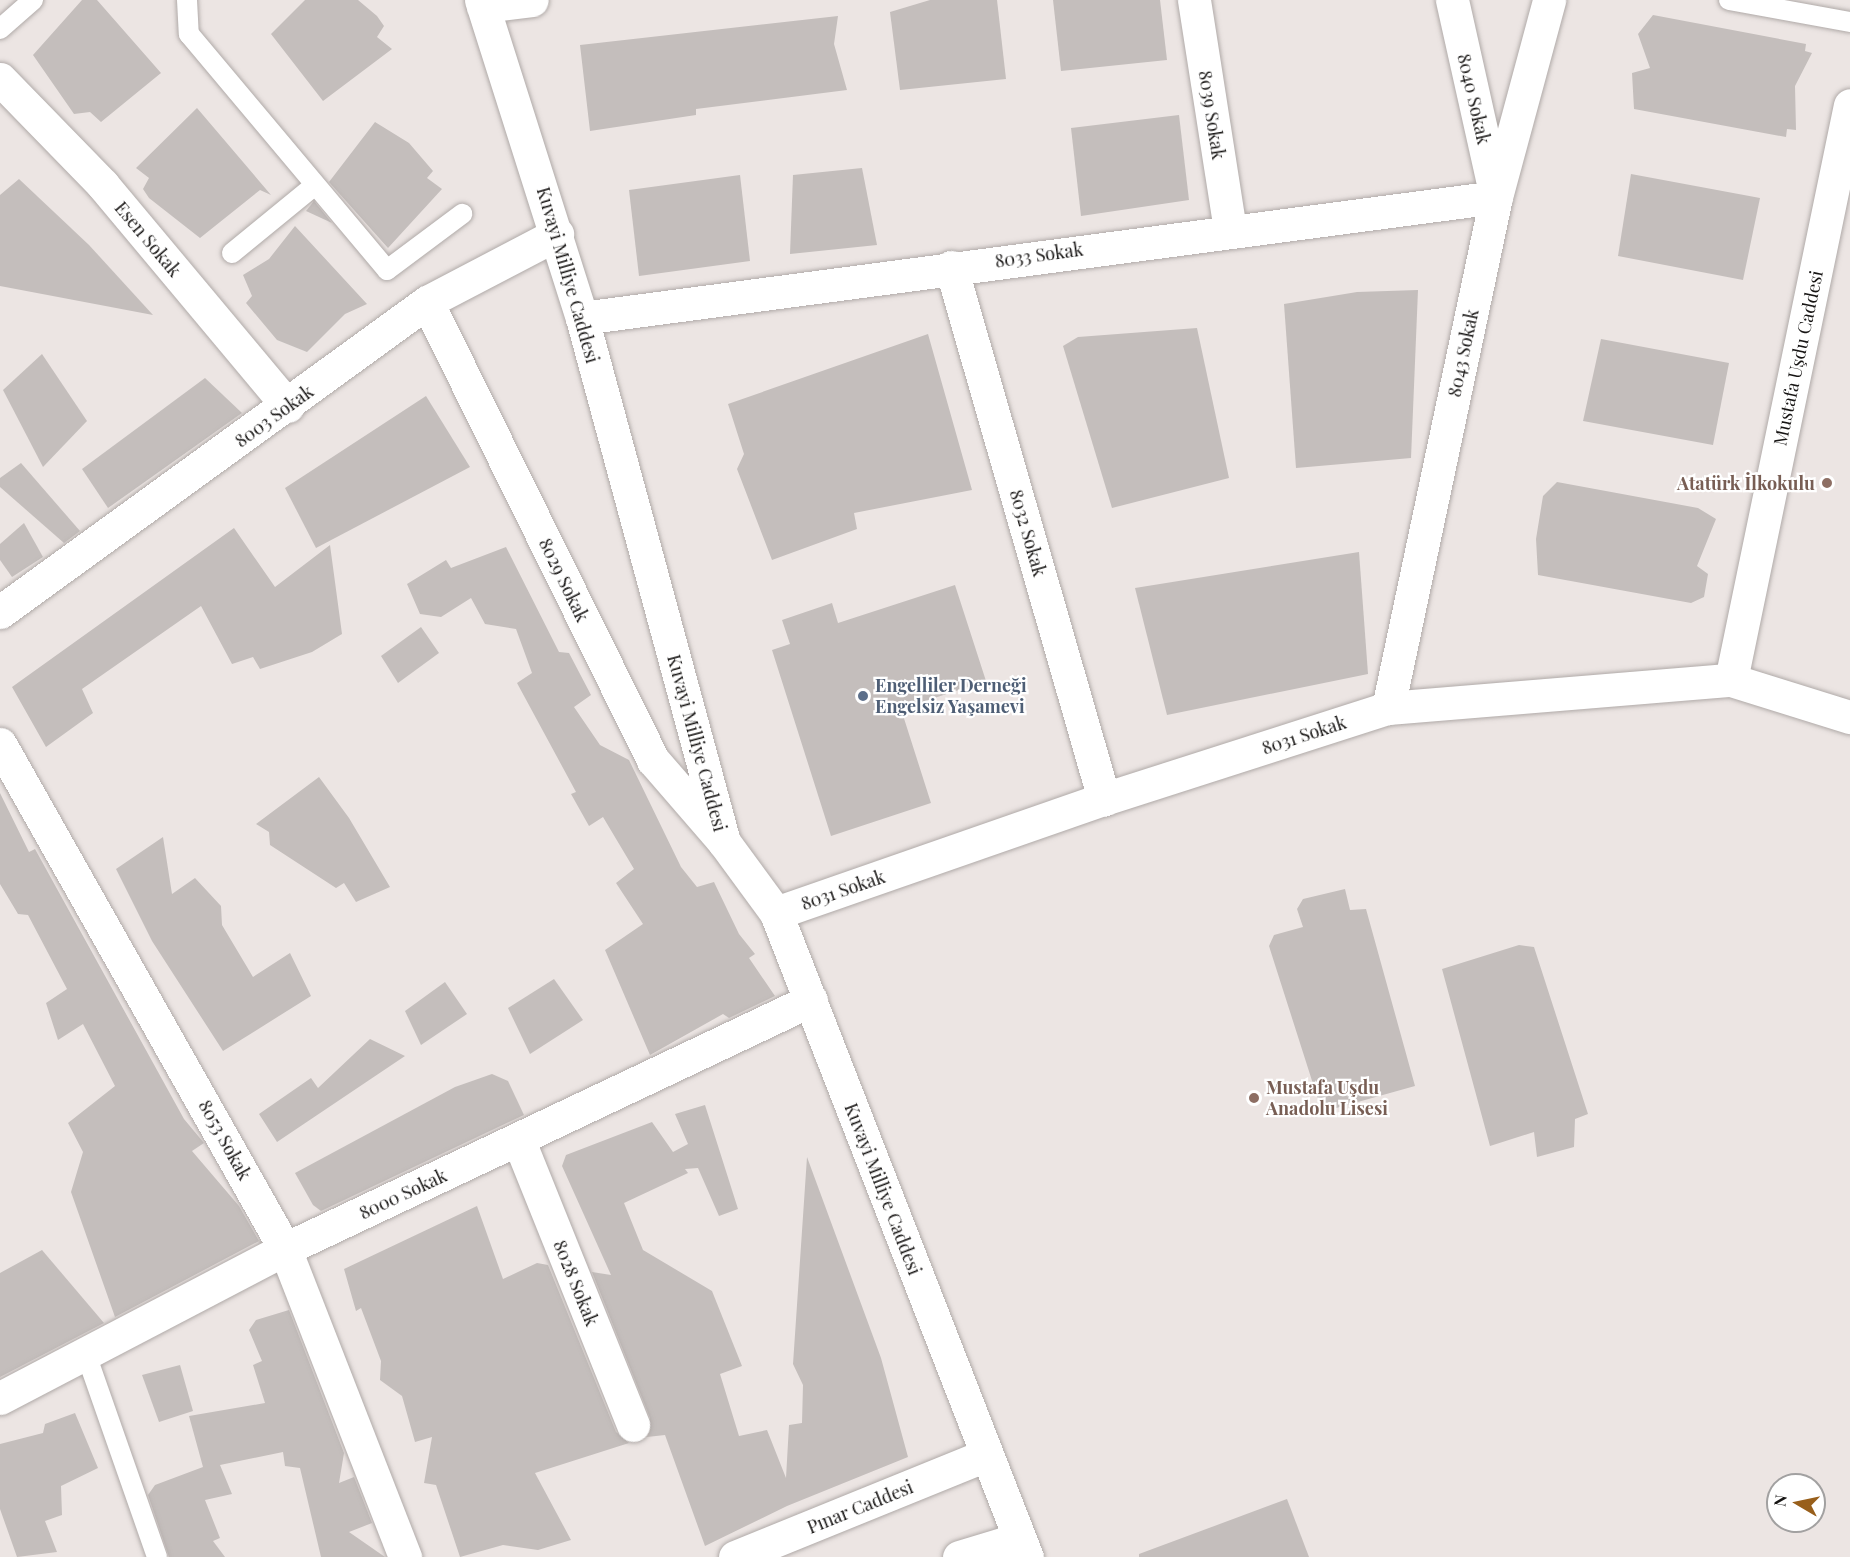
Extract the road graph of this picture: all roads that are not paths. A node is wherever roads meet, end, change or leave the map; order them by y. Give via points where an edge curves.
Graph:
1 (33, 0) edge
2 (187, 0) edge
3 (532, 0) edge
4 (1194, 0) edge
5 (1452, 0) edge
6 (1549, 0) edge
7 (1729, 0) edge
8 (482, 3) edge
9 (1850, 22) edge
10 (0, 29) edge
11 (0, 79) edge
12 (1850, 105) edge
13 (315, 184) junction
14 (1496, 197) junction
15 (462, 214) dead end
16 (1230, 230) junction
17 (557, 234) junction
18 (232, 253) dead end
19 (951, 267) junction
20 (427, 302) junction
21 (582, 318) junction
22 (288, 406) junction
23 (5, 599) edge
24 (1731, 680) junction
25 (1388, 708) junction
26 (1850, 717) edge
27 (0, 744) edge
28 (1104, 798) junction
29 (724, 842) junction
30 (776, 913) junction
31 (811, 1000) junction
32 (519, 1141) junction
33 (285, 1249) junction
34 (87, 1357) junction
35 (0, 1398) edge
36 (633, 1425) dead end
37 (984, 1456) junction
38 (1023, 1548) edge
39 (157, 1557) edge
40 (405, 1557) edge
41 (735, 1557) edge
42 (959, 1557) edge

1 - 10 lane
2 - 13 lane via 189,33
3 - 8 street
4 - 16 street, 8039 Sokak
5 - 14 street, 8040 Sokak
6 - 14 street, 8043 Sokak
7 - 9 lane
8 - 17 street, Kuvayi Milliye Caddesi
11 - 22 street, Esen Sokak via 103,185
12 - 24 street, Mustafa Uşdu Caddesi
13 - 15 lane via 387,270
13 - 18 lane
14 - 16 street, 8033 Sokak
14 - 25 street, 8043 Sokak
16 - 19 street, 8033 Sokak
17 - 20 street, 8003 Sokak
17 - 21 street, Kuvayi Milliye Caddesi
19 - 21 street, 8033 Sokak
19 - 28 street, 8032 Sokak
20 - 22 street, 8003 Sokak
20 - 29 street, 8029 Sokak via 654,760
21 - 29 street, Kuvayi Milliye Caddesi
22 - 23 street, 8003 Sokak
24 - 25 street, 8031 Sokak
24 - 26 street, 8031 Sokak
25 - 28 street, 8031 Sokak
27 - 33 street, 8053 Sokak
28 - 30 street, 8031 Sokak
29 - 30 street, Kuvayi Milliye Caddesi
30 - 31 street, Kuvayi Milliye Caddesi
31 - 32 street, 8000 Sokak
31 - 37 street, Kuvayi Milliye Caddesi
32 - 33 street, 8000 Sokak
32 - 36 street, 8028 Sokak
33 - 34 street, 8000 Sokak
33 - 40 street, 8053 Sokak
34 - 35 street, 8000 Sokak
34 - 39 lane
37 - 38 street, Kuvayi Milliye Caddesi
37 - 41 street, Pınar Caddesi
38 - 42 street

